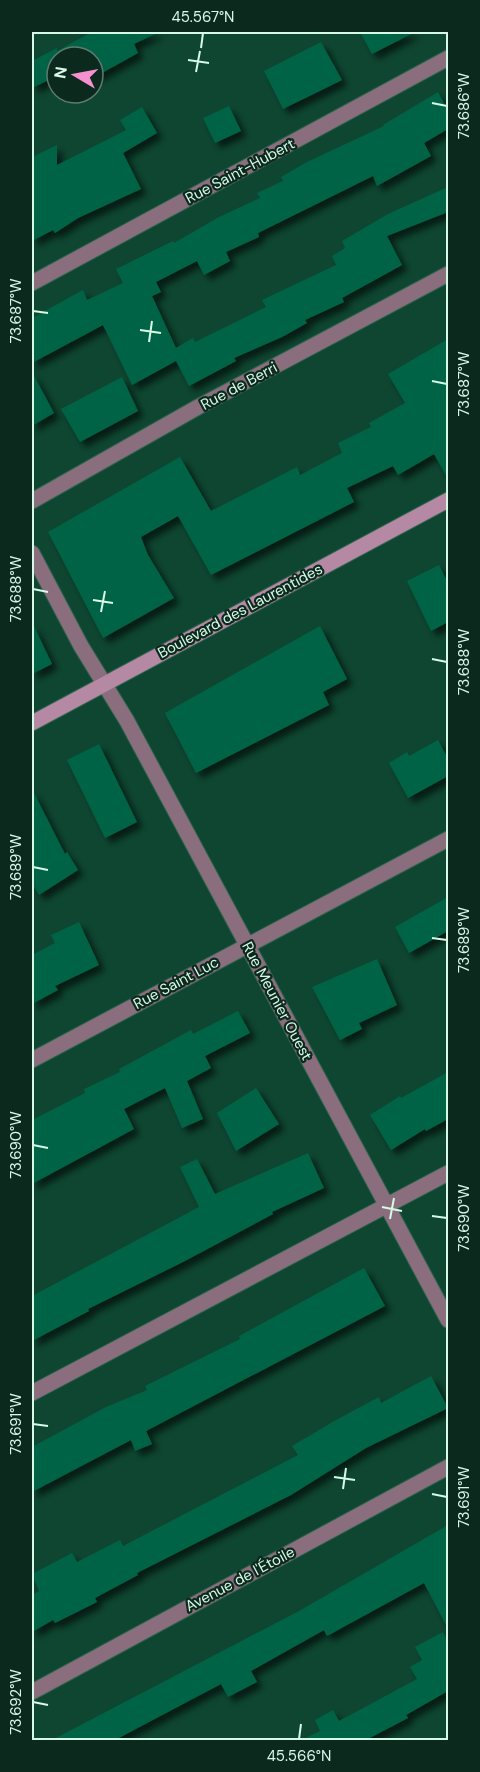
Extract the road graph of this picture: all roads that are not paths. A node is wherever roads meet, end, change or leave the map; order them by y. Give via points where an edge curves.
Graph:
1 (448, 58) edge
2 (448, 274) edge
3 (32, 283) edge
4 (448, 500) edge
5 (32, 501) edge
6 (32, 553) edge
7 (104, 684) junction
8 (32, 723) edge
9 (448, 839) edge
10 (247, 945) junction
11 (32, 1060) edge
12 (448, 1173) edge
13 (387, 1205) junction
14 (448, 1320) edge
15 (32, 1393) edge
16 (448, 1467) edge
17 (32, 1692) edge

1 - 3 street, Rue Saint-Hubert
2 - 5 street, Rue de Berri
4 - 7 main road, Boulevard des Laurentides
6 - 7 street, Rue Meunier Ouest
7 - 8 main road, Boulevard des Laurentides
7 - 10 street, Rue Meunier Ouest
9 - 10 street, Rue Saint Luc
10 - 11 street, Rue Saint Luc
10 - 13 street, Rue Meunier Ouest
12 - 13 street
13 - 14 street, Rue Meunier Ouest
13 - 15 street
16 - 17 street, Avenue de l'Étoile

